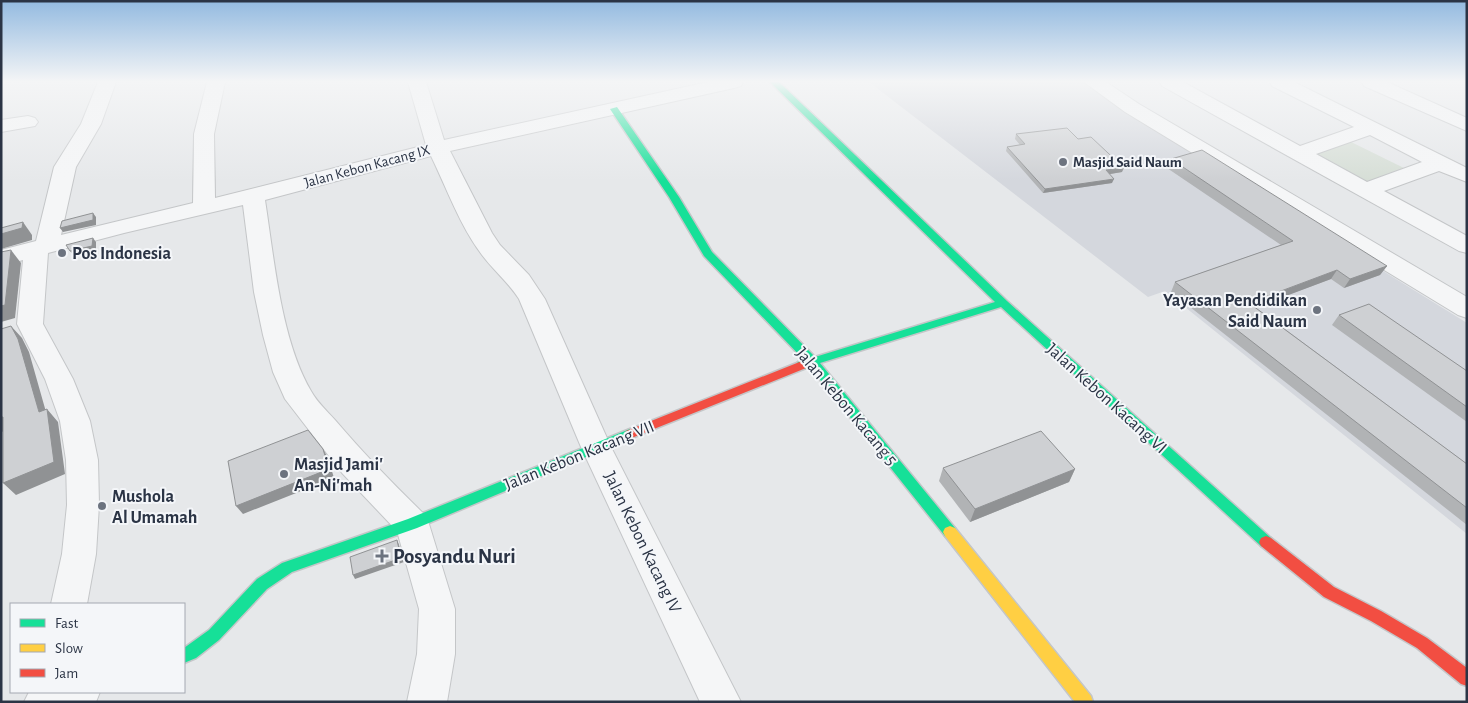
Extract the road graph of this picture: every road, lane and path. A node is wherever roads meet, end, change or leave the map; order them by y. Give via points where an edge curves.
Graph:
1 (94, 115) edge
2 (208, 115) edge
3 (427, 115) edge
4 (588, 115) edge
5 (618, 115) edge
6 (808, 115) edge
7 (1143, 115) edge
8 (1231, 115) edge
9 (1345, 115) edge
10 (1447, 115) edge
11 (28, 122) dead end
12 (1464, 122) edge
13 (1, 126) edge
14 (1371, 128) junction
15 (437, 148) junction
16 (1299, 153) junction
17 (1440, 163) junction
18 (1467, 176) edge
19 (1366, 190) junction
20 (253, 196) junction
21 (204, 207) junction
22 (1467, 246) edge
23 (42, 247) junction
24 (1, 258) edge
25 (1003, 303) junction
26 (1467, 309) edge
27 (812, 361) junction
28 (596, 447) junction
29 (412, 524) junction
30 (69, 603) edge
31 (185, 656) edge
32 (1467, 678) edge
33 (427, 702) edge
34 (721, 702) edge
35 (1085, 702) edge

1 - 23 street via 65,167
2 - 21 street via 204,134
3 - 15 street, Jalan Kebon Kacang IV
4 - 15 street, Jalan Kebon Kacang IX
5 - 27 street, Jalan Kebon Kacang 5 via 708,254
6 - 25 street, Jalan Kebon Kacang VI
7 - 26 street
8 - 16 street
9 - 14 street
10 - 12 street
11 - 13 street
14 - 16 street
14 - 17 street
15 - 20 street, Jalan Kebon Kacang IX
15 - 28 street, Jalan Kebon Kacang IV via 491,250 532,299
16 - 19 street
17 - 18 street
17 - 19 street
19 - 22 street
20 - 21 street, Jalan Kebon Kacang IX
20 - 29 street via 266,292 287,372 300,398 353,464
21 - 23 street, Jalan Kebon Kacang IX
23 - 24 street, Jalan Kebon Kacang IX
23 - 30 street via 20,328 59,379 74,421 82,460 79,554
25 - 27 street, Jalan Kebon Kacang VII
25 - 32 street, Jalan Kebon Kacang VI via 1262,539 1329,592 1422,643
27 - 28 street, Jalan Kebon Kacang VII
27 - 35 street, Jalan Kebon Kacang 5
28 - 29 street, Jalan Kebon Kacang VII
28 - 34 street, Jalan Kebon Kacang IV
29 - 31 street, Jalan Kebon Kacang VII via 286,567 256,590 214,635
29 - 33 street via 437,609 436,654

